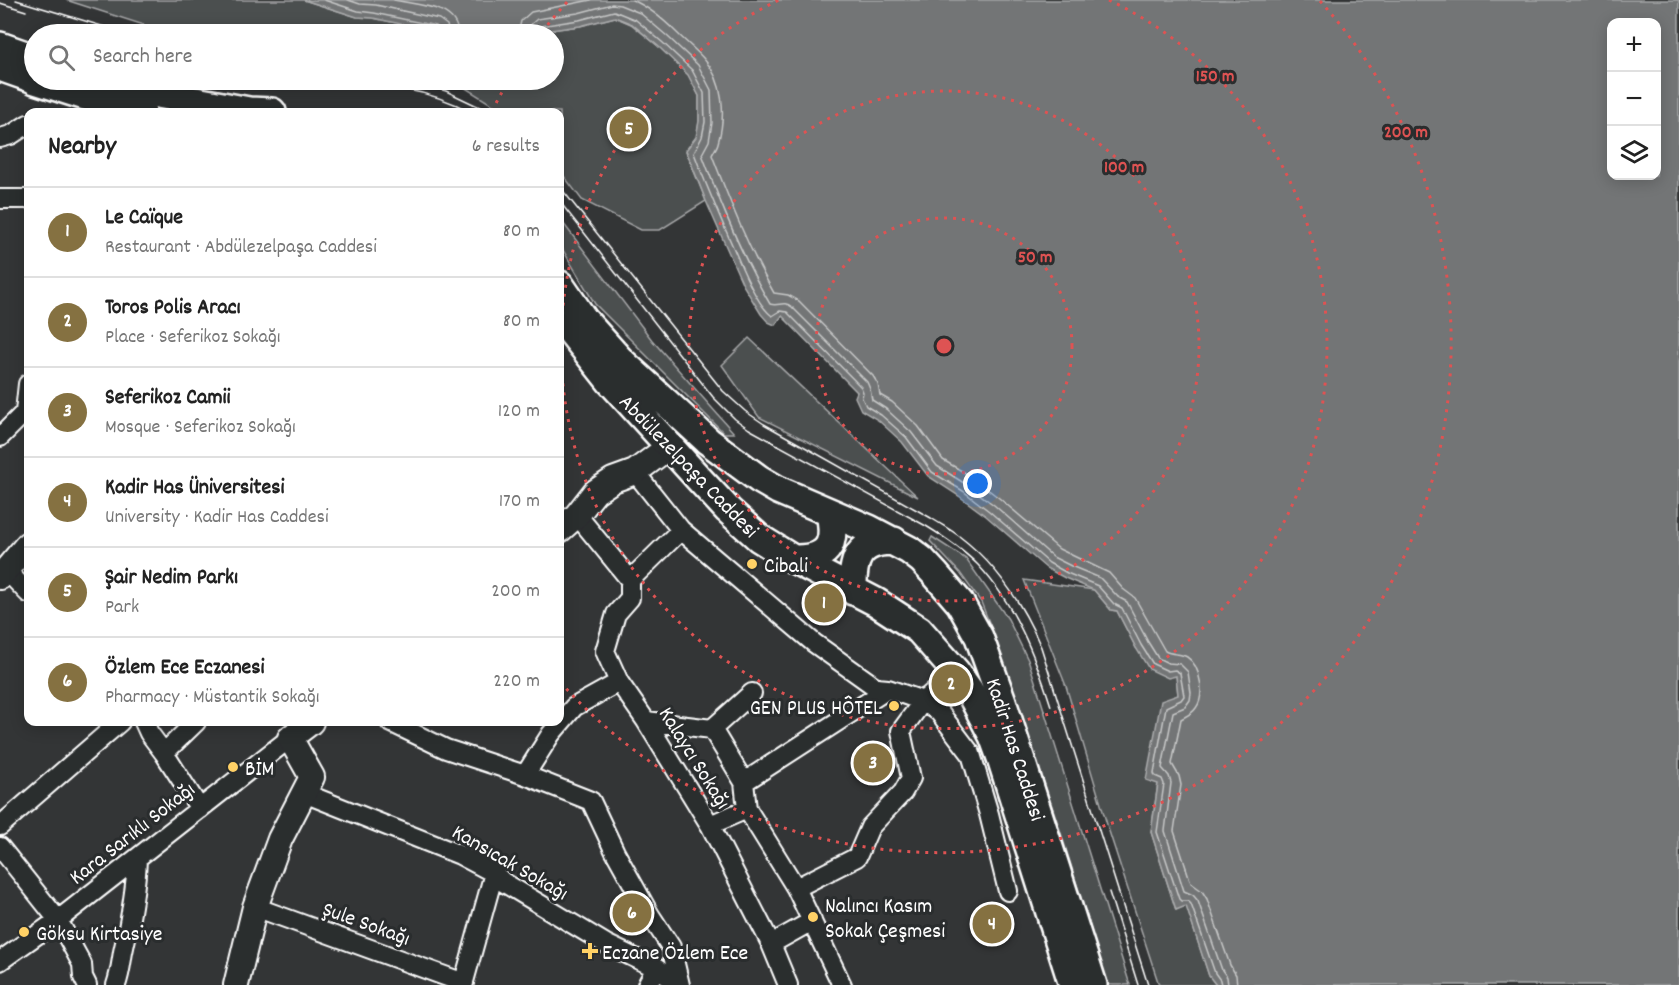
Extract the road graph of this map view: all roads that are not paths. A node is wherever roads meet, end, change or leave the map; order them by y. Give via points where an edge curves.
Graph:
1 (0, 46) edge
2 (24, 54) edge
3 (0, 67) edge
4 (24, 75) edge
5 (68, 90) edge
6 (134, 90) edge
7 (125, 108) edge
8 (234, 108) edge
9 (24, 127) edge
10 (0, 138) edge
11 (0, 199) edge
12 (24, 200) edge
13 (564, 291) edge
14 (564, 322) edge
15 (24, 413) edge
16 (0, 437) edge
17 (670, 446) junction
18 (634, 472) junction
19 (830, 513) junction
20 (568, 523) edge
21 (681, 530) junction
22 (894, 541) junction
23 (24, 549) edge
24 (793, 559) junction
25 (3, 574) edge
26 (630, 589) junction
27 (24, 590) edge
28 (853, 591) junction
29 (956, 672) junction
30 (620, 682) junction
31 (888, 689) junction
32 (752, 693) dead end
33 (924, 701) junction
34 (564, 719) edge
35 (646, 721) junction
36 (115, 726) edge
37 (146, 726) edge
38 (192, 726) edge
39 (306, 726) edge
40 (398, 726) edge
41 (558, 726) edge
42 (712, 729) junction
43 (290, 738) junction
44 (164, 753) junction
45 (525, 775) junction
46 (744, 782) junction
47 (304, 793) junction
48 (200, 808) junction
49 (747, 809) junction
50 (710, 825) junction
51 (0, 826) edge
52 (0, 847) edge
53 (136, 858) junction
54 (494, 873) junction
55 (796, 888) junction
56 (1008, 891) dead end
57 (255, 907) junction
58 (58, 920) junction
59 (812, 921) junction
60 (771, 944) junction
61 (0, 961) edge
62 (656, 968) junction
63 (782, 982) edge
64 (463, 984) edge
65 (87, 985) edge
66 (116, 985) edge
67 (236, 985) edge
68 (647, 985) edge
69 (680, 985) edge
70 (842, 985) edge
71 (1073, 985) edge
72 (1092, 985) edge

1 - 2 main road
3 - 4 main road
5 - 7 main road
6 - 8 main road
9 - 10 street
11 - 12 street
13 - 19 main road, Abdülezelpaşa Caddesi via 620,360 708,441 759,479
14 - 17 main road, Abdülezelpaşa Caddesi via 611,382
15 - 16 street
17 - 18 street
17 - 24 main road, Abdülezelpaşa Caddesi via 735,517
18 - 20 street via 595,492
18 - 21 street
19 - 22 main road, Abdülezelpaşa Caddesi
19 - 24 main road via 832,533 826,550 820,556
20 - 26 street
21 - 26 street, Kalaycı Sokağı
21 - 31 street via 814,643 876,688
22 - 28 main road via 875,543 858,555
22 - 72 main road, Kadir Has Caddesi via 922,560 948,588 979,637
23 - 25 street
24 - 28 main road, Abdülezelpaşa Caddesi
25 - 27 street
26 - 30 street, Kalaycı Sokağı via 616,614 605,651
28 - 29 main road, Abdülezelpaşa Caddesi via 919,630
29 - 33 street
29 - 71 main road, Kadir Has Caddesi via 993,736
30 - 34 street via 574,707
30 - 35 street, Kalaycı Sokağı
31 - 33 street
31 - 46 street
32 - 42 street
33 - 55 street via 901,731 911,778 903,792 870,827 857,857
33 - 56 street, Kadir Has Caddesi via 939,712 971,754
35 - 42 street
35 - 50 street, Kalaycı Sokağı
36 - 51 street
37 - 44 street
38 - 44 street
39 - 43 street
40 - 45 street via 446,749
41 - 45 street
42 - 46 street
43 - 47 street via 312,777
43 - 48 street, Kara Sarıklı Sokağı
44 - 48 street
45 - 69 street via 591,801 615,852 671,947
46 - 49 street
47 - 54 street, Kansıcak Sokağı via 460,855
47 - 57 street via 280,839
48 - 53 street, Kara Sarıklı Sokağı
49 - 50 street
49 - 55 street
50 - 60 street, Kalaycı Sokağı
52 - 58 street
53 - 58 street, Kara Sarıklı Sokağı
53 - 66 street via 136,880
54 - 62 street, Kansıcak Sokağı via 606,944
54 - 64 street
55 - 59 street
57 - 64 street, Şule Sokağı
57 - 67 street
58 - 61 street, Kara Sarıklı Sokağı
58 - 65 street via 82,964
59 - 60 street
59 - 70 street
60 - 63 street, Kalaycı Sokağı
62 - 68 street
62 - 69 street, Kansıcak Sokağı

